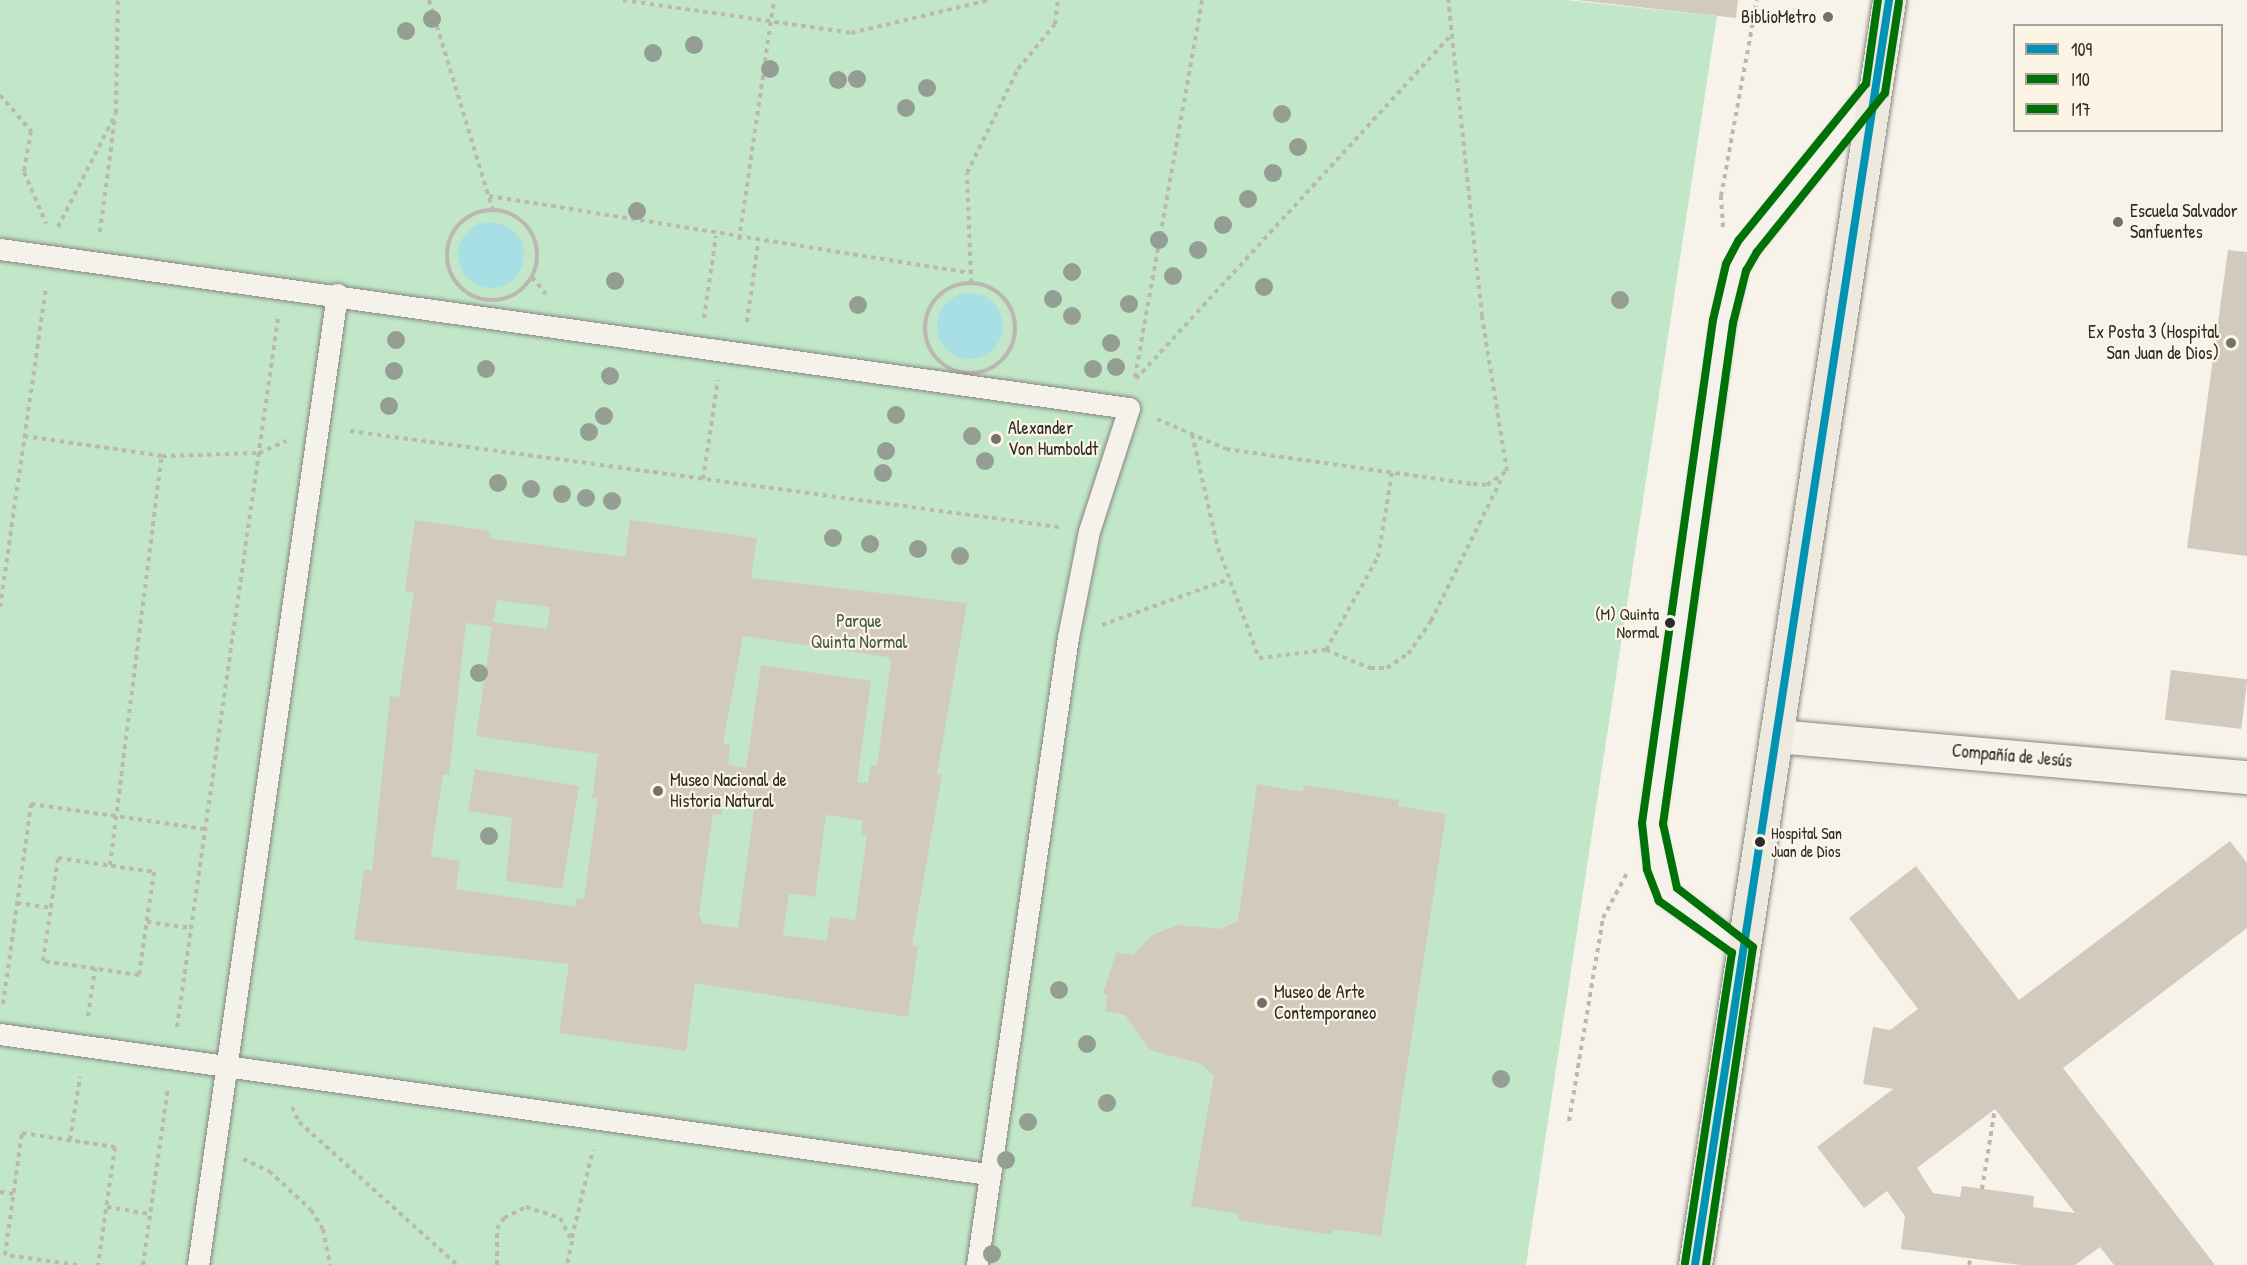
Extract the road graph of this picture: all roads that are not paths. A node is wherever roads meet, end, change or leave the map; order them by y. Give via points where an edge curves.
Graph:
1 (1889, 0) edge
2 (1876, 88) junction
3 (0, 249) edge
4 (337, 294) junction
5 (1776, 736) junction
6 (2247, 777) edge
7 (1743, 948) junction
8 (0, 1034) edge
9 (226, 1066) junction
10 (988, 1174) junction
11 (198, 1265) edge
12 (977, 1265) edge
13 (1695, 1265) edge

1 - 2 main road
2 - 5 main road
2 - 7 lane via 1762,225 1736,267 1723,321 1652,824 1657,867 1668,895
3 - 4 lane via 52,245 96,260
4 - 9 lane
4 - 10 lane via 1129,408 1089,531 1068,637
5 - 6 street, Compañía de Jesús
5 - 7 main road
7 - 13 main road
8 - 9 lane
9 - 10 lane
9 - 11 lane
10 - 12 lane

